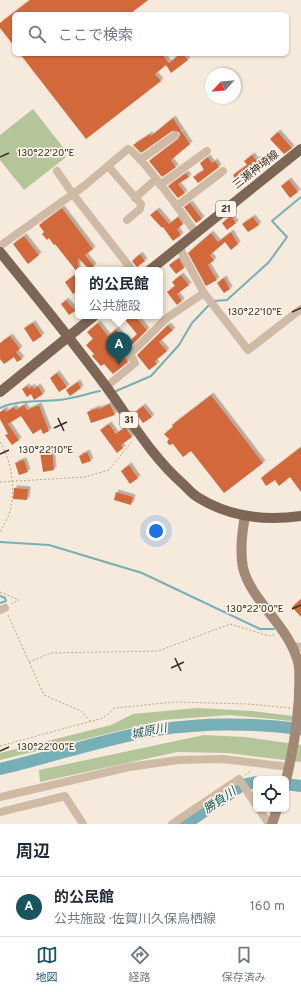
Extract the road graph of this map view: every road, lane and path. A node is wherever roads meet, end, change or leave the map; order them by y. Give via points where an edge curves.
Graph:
1 (175, 135) dead end
2 (301, 149) edge
3 (207, 151) dead end
4 (140, 160) junction
5 (108, 166) junction
6 (57, 171) dead end
7 (223, 171) dead end
8 (158, 182) junction
9 (72, 193) junction
10 (136, 198) junction
11 (177, 206) junction
12 (127, 220) dead end
13 (196, 234) junction
14 (0, 246) edge
15 (179, 247) junction
16 (0, 252) edge
17 (130, 267) edge
18 (154, 267) edge
19 (209, 299) junction
20 (301, 309) edge
21 (90, 319) edge
22 (69, 336) junction
23 (106, 387) junction
24 (0, 392) edge
25 (139, 435) junction
26 (0, 442) edge
27 (12, 481) junction
28 (0, 482) edge
29 (245, 516) junction
30 (301, 516) edge
31 (0, 532) edge
32 (0, 592) edge
33 (2, 609) edge
34 (284, 632) junction
35 (297, 647) edge
36 (29, 662) junction
37 (301, 708) edge
38 (90, 721) junction
39 (0, 746) edge
40 (289, 767) junction
41 (287, 776) edge
42 (0, 797) edge
43 (253, 800) edge
44 (0, 812) edge
45 (261, 812) edge
46 (276, 812) edge
47 (83, 824) edge
48 (172, 824) edge
49 (269, 824) edge
50 (272, 824) edge

1 - 4 street
2 - 13 main road, 三瀬神埼線 / 21
3 - 8 street
4 - 5 street via 128,149
4 - 8 street
5 - 9 street
5 - 10 street
6 - 9 street
7 - 11 street
8 - 10 street
8 - 11 street
9 - 14 street
9 - 17 street
10 - 12 street via 141,207
11 - 13 street
13 - 15 main road, 三瀬神埼線 / 21
15 - 18 main road, 三瀬神埼線 / 21
15 - 19 street
16 - 22 main road, 31
19 - 20 street via 248,350
19 - 23 street via 168,317 130,354 135,363
21 - 22 main road
22 - 23 main road, 31
22 - 24 main road
23 - 25 main road, 31
25 - 27 path via 131,441 109,470 85,477
25 - 29 main road, 31 via 168,471 198,498
26 - 27 path via 5,449
27 - 28 path
27 - 31 path via 11,507
29 - 30 main road, 31 via 280,519
29 - 34 street via 242,533 243,568 252,587
32 - 33 path via 19,600
33 - 36 path
34 - 35 street
34 - 36 path via 269,636 230,624 158,651 51,653
35 - 37 street
36 - 38 path via 44,695 81,711
37 - 38 path via 174,702 115,708 103,718
37 - 40 street
38 - 39 path
40 - 41 street
40 - 42 street via 237,760 178,760 129,767
43 - 48 street via 239,778
44 - 47 street via 65,796
45 - 49 street
46 - 50 street

